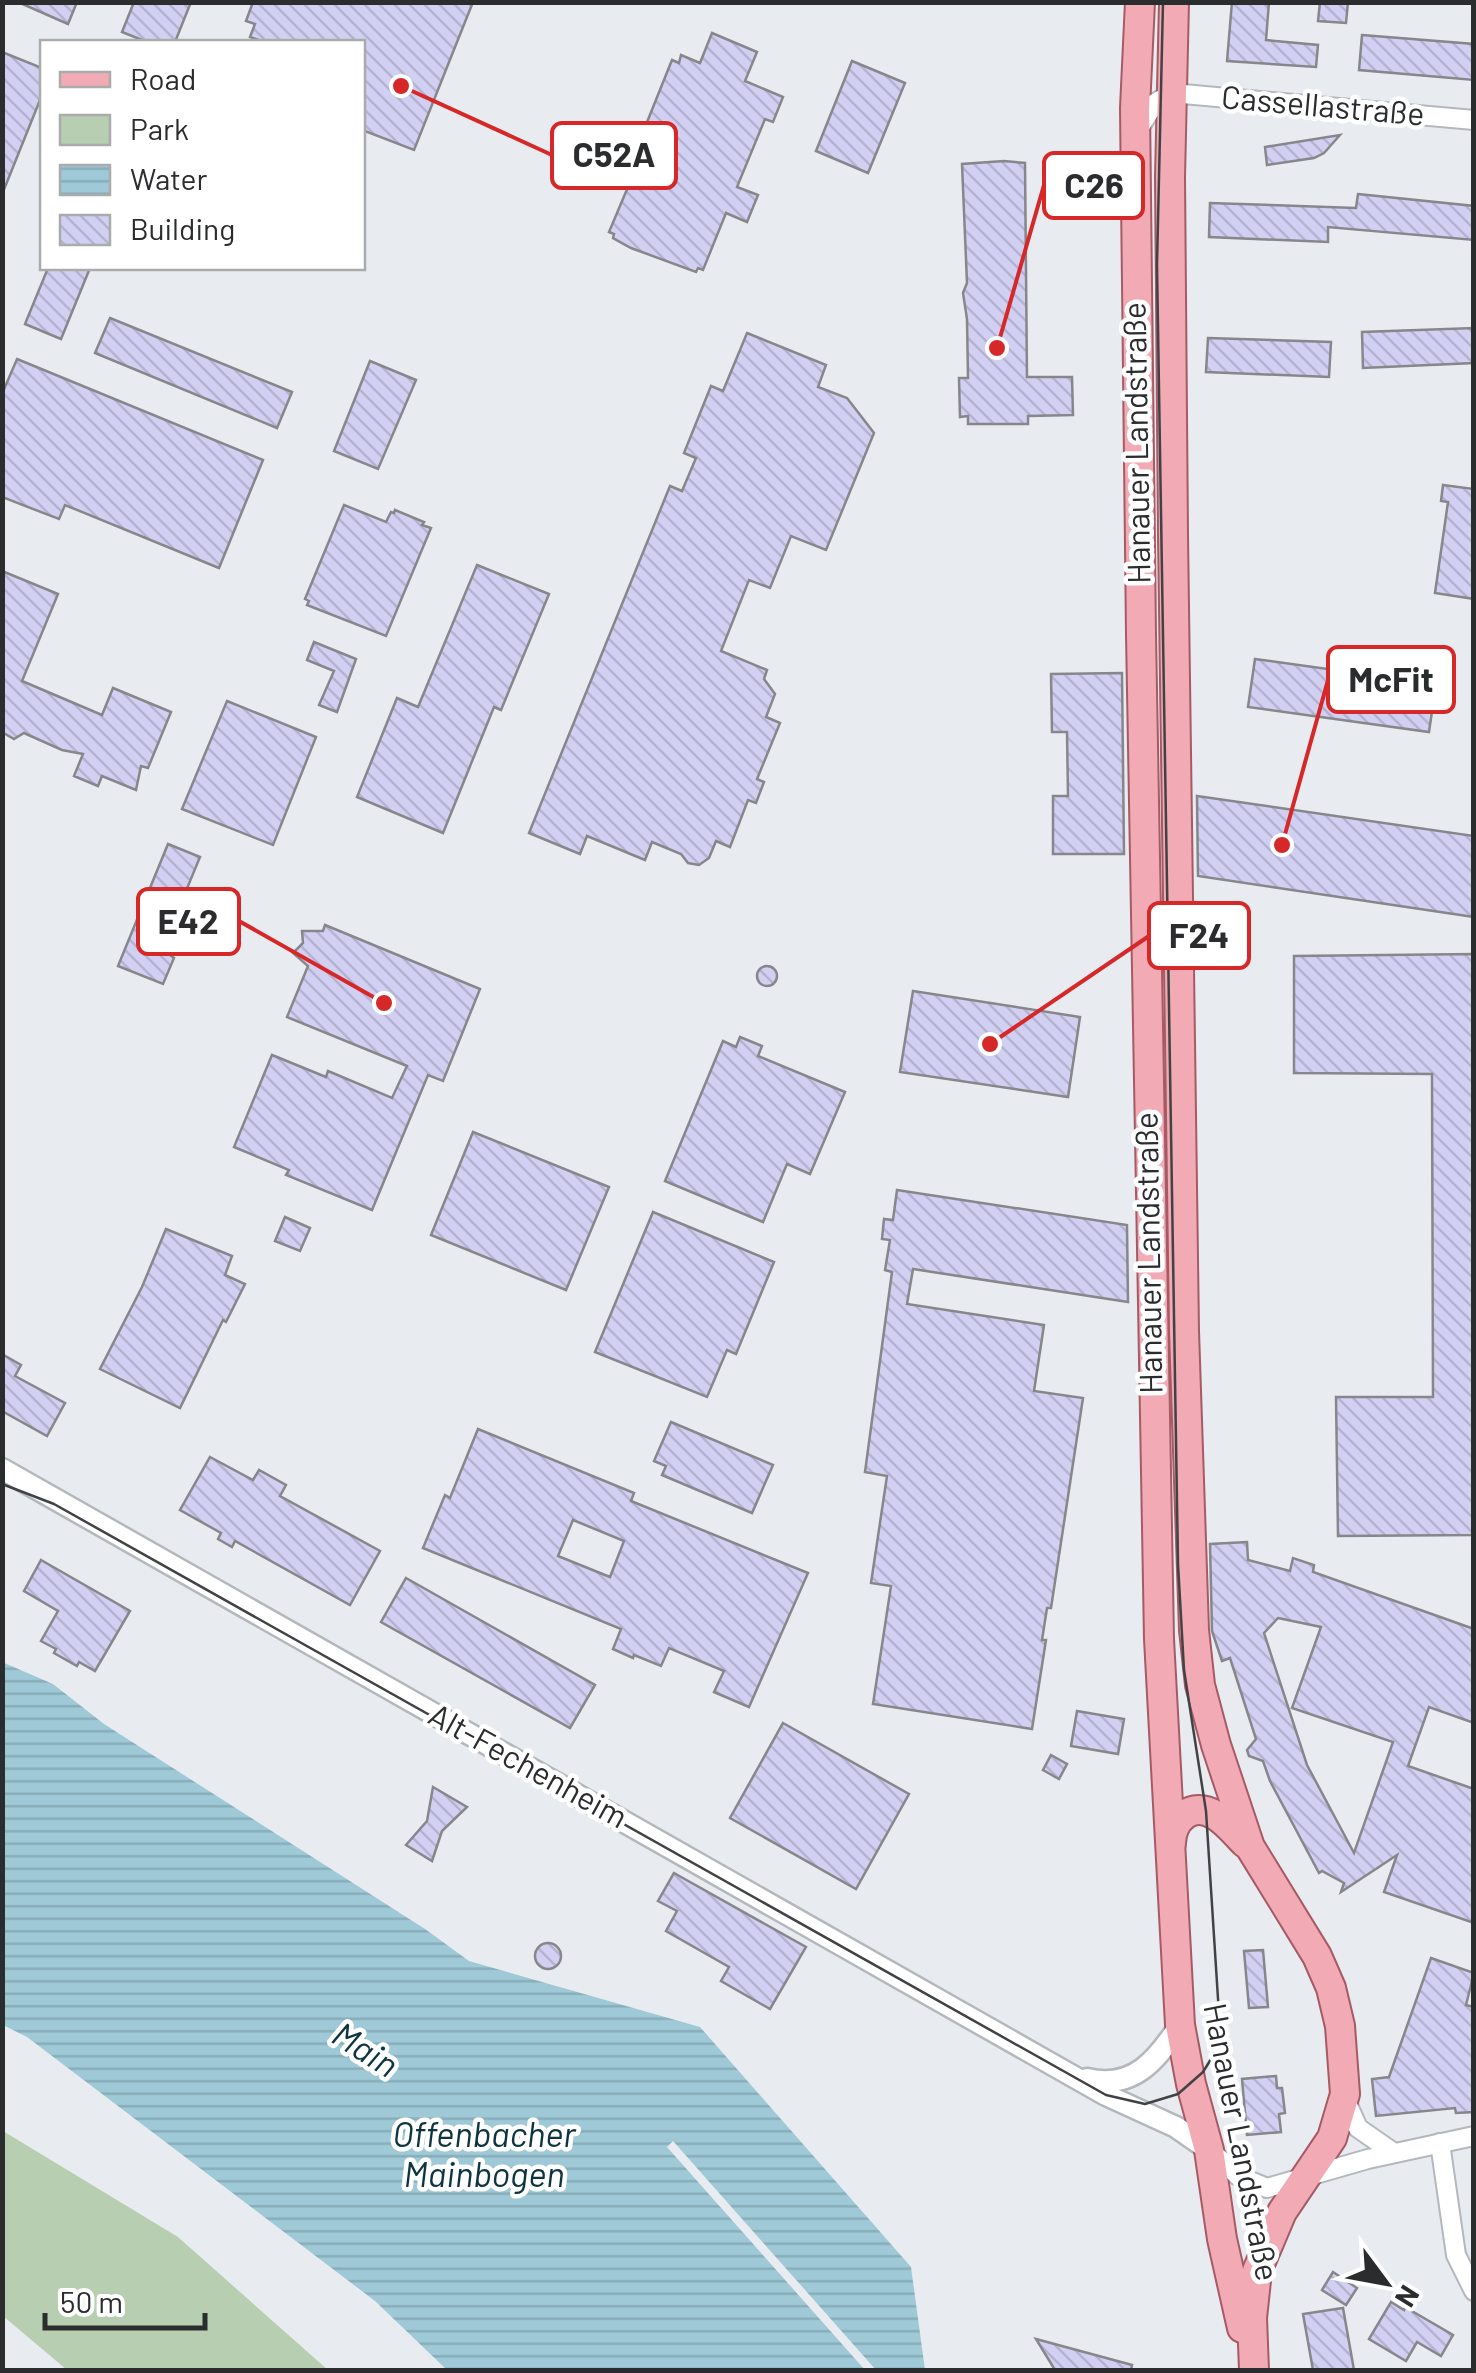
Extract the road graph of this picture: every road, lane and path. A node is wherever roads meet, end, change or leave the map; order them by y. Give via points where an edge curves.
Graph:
1 (1140, 2) edge
2 (1174, 2) edge
3 (1172, 93) junction
4 (1474, 120) edge
5 (1136, 137) junction
6 (2, 1469) edge
7 (1250, 1848) junction
8 (1171, 1852) junction
9 (1180, 2025) junction
10 (1052, 2063) junction
11 (1345, 2094) junction
12 (1474, 2136) edge
13 (1440, 2143) junction
14 (1209, 2150) junction
15 (1394, 2153) junction
16 (1303, 2180) junction
17 (1474, 2292) edge
18 (1253, 2364) edge

1 - 5 main road, Hanauer Landstraße
2 - 3 main road, Hanauer Landstraße
3 - 4 street, Cassellastraße
3 - 5 street via 1156,102
3 - 7 main road, Hanauer Landstraße via 1172,535 1189,1532 1200,1684
5 - 8 main road, Hanauer Landstraße via 1159,1639
6 - 10 street, Alt-Fechenheim
7 - 8 main road via 1202,1810 1176,1822
7 - 11 main road, Hanauer Landstraße via 1331,1988
8 - 9 main road, Hanauer Landstraße
9 - 10 street, Alt-Fechenheim via 1154,2062 1123,2080 1096,2081
9 - 14 main road, Hanauer Landstraße
10 - 14 street, Alt-Fechenheim
11 - 15 street via 1358,2128
11 - 16 main road, Hanauer Landstraße via 1332,2138
12 - 13 street
13 - 15 street
13 - 17 street via 1453,2244
14 - 16 street via 1256,2186
14 - 18 main road, Hanauer Landstraße via 1222,2239
15 - 16 street
16 - 18 main road, Hanauer Landstraße via 1257,2271

